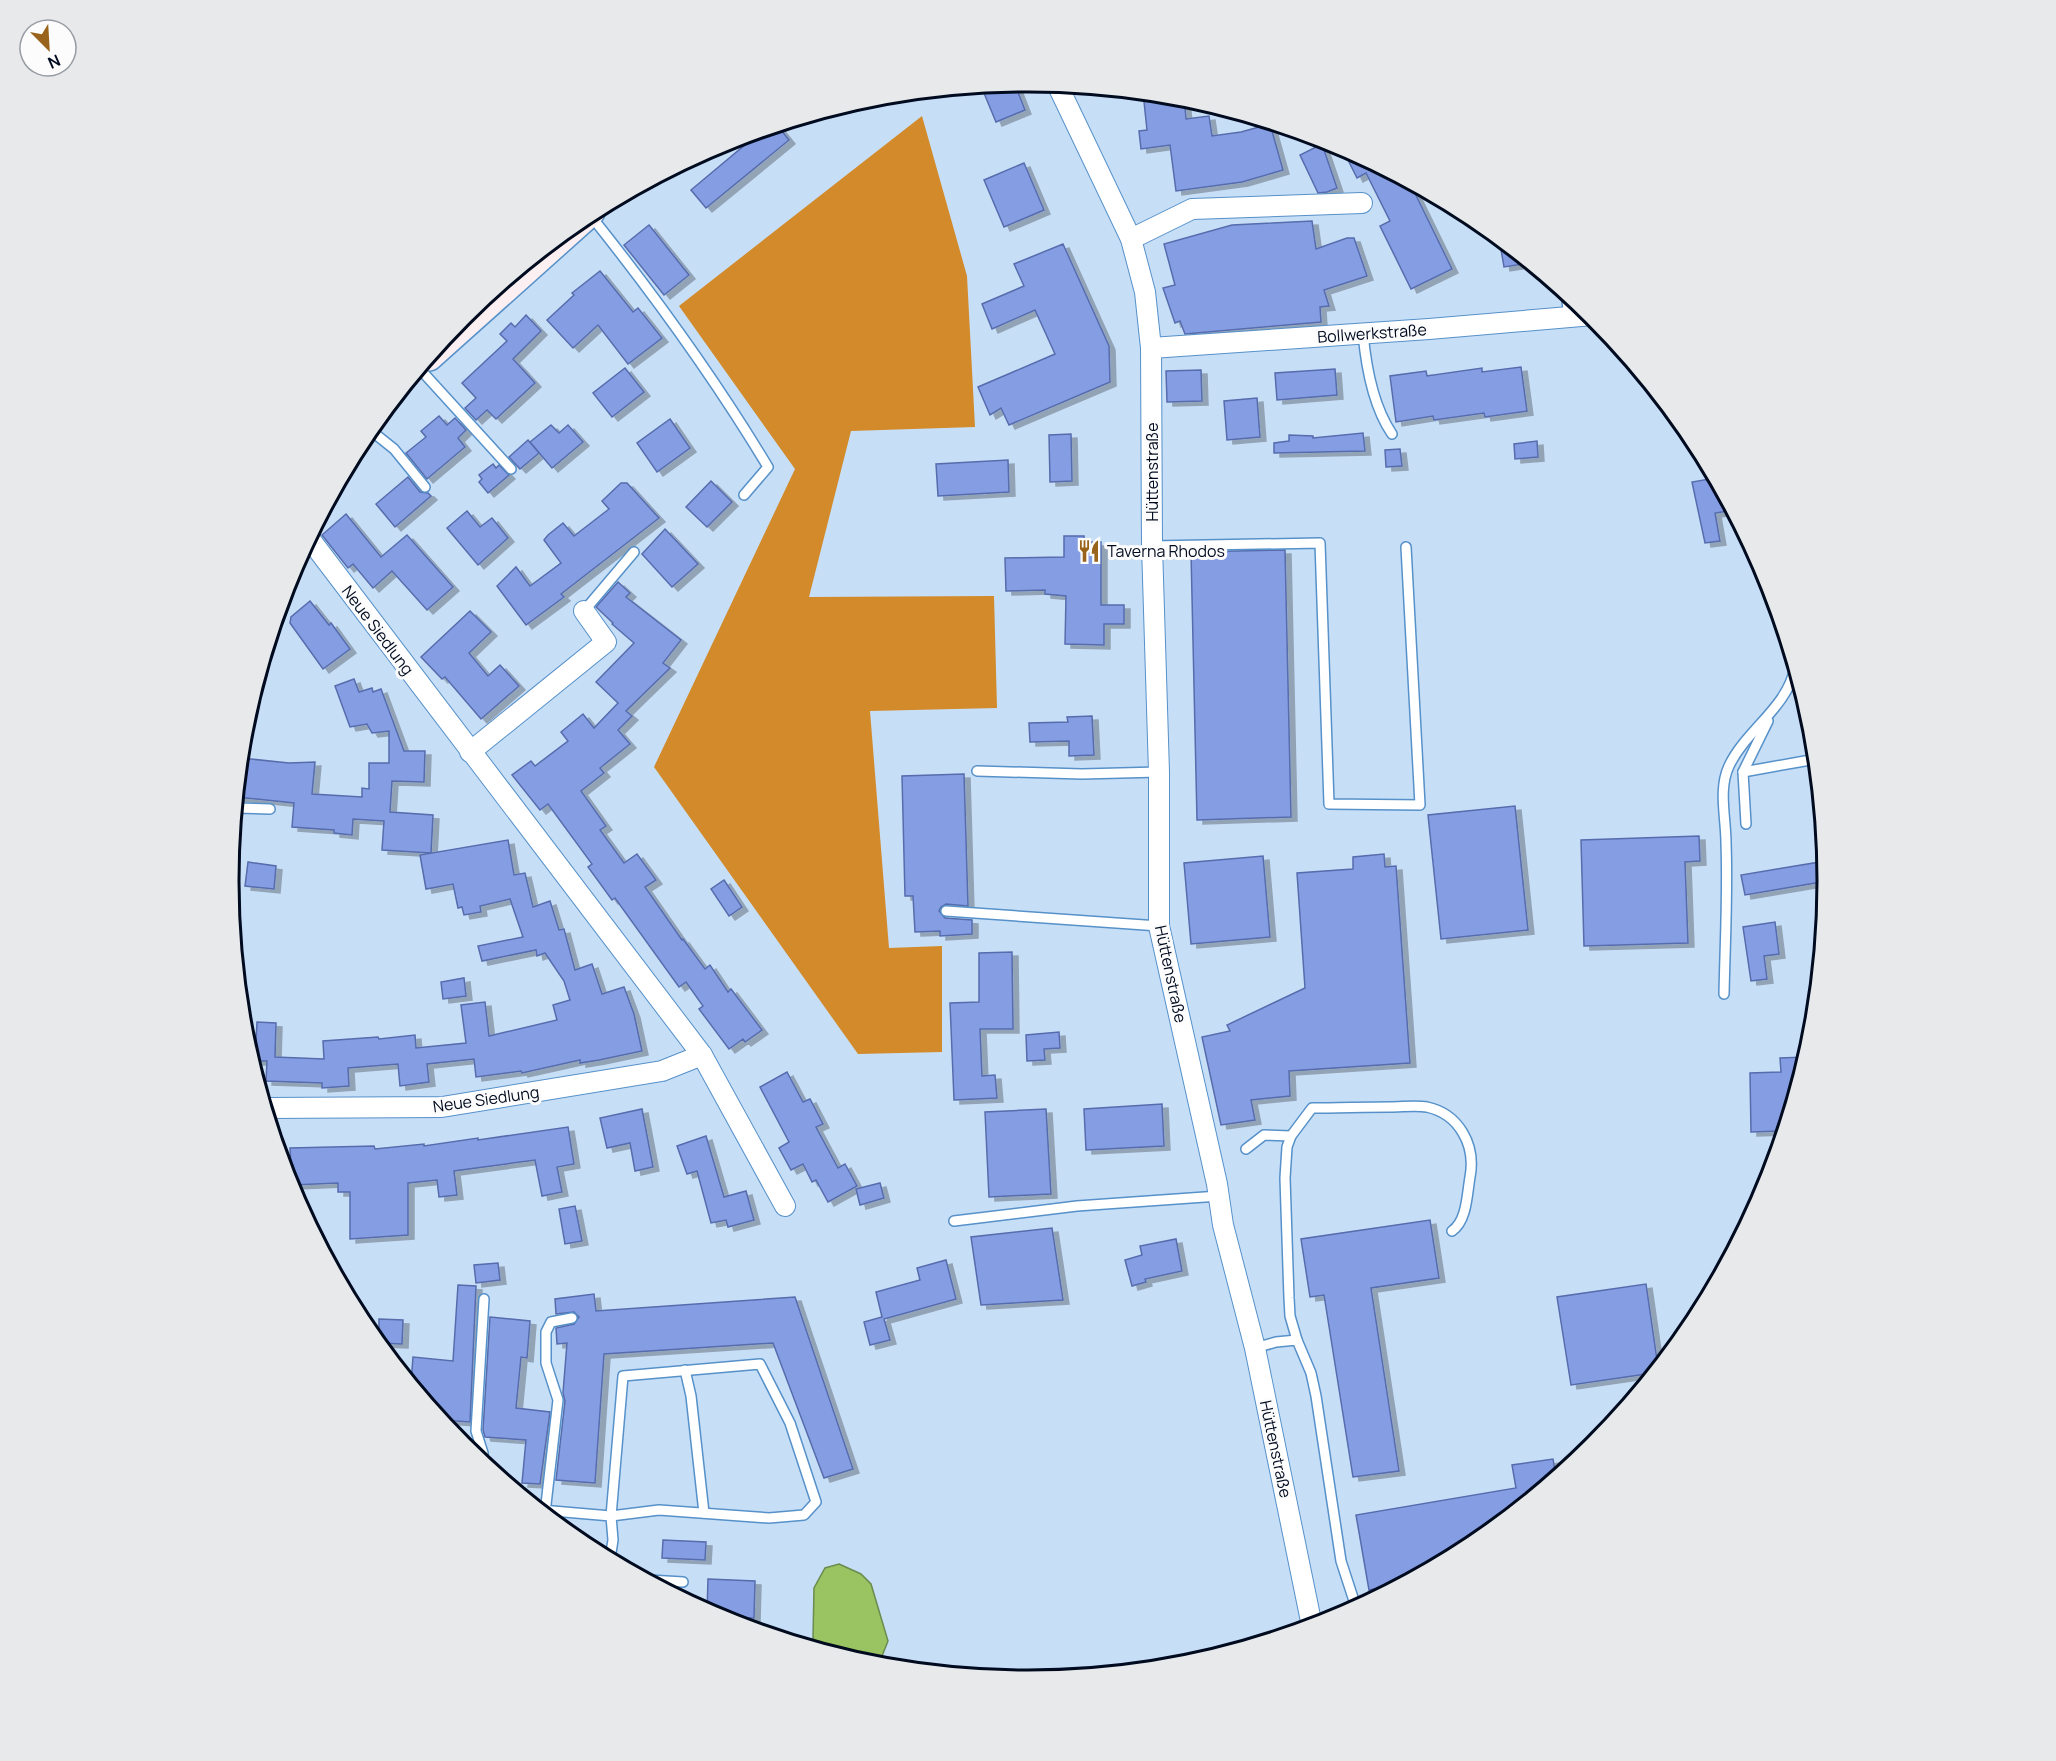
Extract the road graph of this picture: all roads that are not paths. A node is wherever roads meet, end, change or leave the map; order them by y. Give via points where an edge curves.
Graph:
1 (1061, 93) edge
2 (1362, 203) dead end
3 (596, 220) edge
4 (1131, 239) junction
5 (1568, 306) edge
6 (1579, 316) edge
7 (1569, 317) junction
8 (1363, 333) junction
9 (1151, 348) junction
10 (424, 374) edge
11 (1392, 434) dead end
12 (377, 435) edge
13 (512, 469) dead end
14 (424, 487) dead end
15 (744, 495) dead end
16 (314, 545) edge
17 (1152, 546) junction
18 (1406, 547) dead end
19 (634, 552) dead end
20 (584, 611) joint
21 (1791, 681) edge
22 (1773, 712) junction
23 (470, 752) junction
24 (1807, 761) edge
25 (977, 771) dead end
26 (1159, 772) junction
27 (1743, 772) junction
28 (243, 808) edge
29 (270, 809) dead end
30 (1746, 824) dead end
31 (946, 911) dead end
32 (1159, 926) junction
33 (1724, 994) dead end
34 (702, 1054) junction
35 (273, 1108) edge
36 (1291, 1136) junction
37 (1246, 1149) dead end
38 (1219, 1196) junction
39 (785, 1206) dead end
40 (954, 1221) dead end
41 (1452, 1232) dead end
42 (484, 1299) dead end
43 (572, 1318) dead end
44 (1297, 1340) junction
45 (1255, 1348) junction
46 (686, 1370) junction
47 (481, 1449) edge
48 (544, 1503) edge
49 (556, 1512) edge
50 (704, 1513) junction
51 (611, 1516) junction
52 (611, 1550) edge
53 (666, 1581) edge
54 (683, 1582) dead end
55 (1353, 1599) edge
56 (1310, 1617) edge

1 - 4 street, Hüttenstraße
2 - 4 street via 1192,209
3 - 15 lane via 667,313 768,467
4 - 9 street, Hüttenstraße via 1145,292
5 - 7 lane
6 - 7 street, Bollwerkstraße
7 - 8 street, Bollwerkstraße
8 - 9 street, Bollwerkstraße
8 - 11 lane via 1382,419
9 - 17 street, Hüttenstraße
10 - 13 lane
12 - 14 lane via 394,449
16 - 23 street, Neue Siedlung
17 - 18 lane via 1320,543 1329,804 1420,805
17 - 26 street, Hüttenstraße
19 - 20 lane
20 - 23 street via 606,642
21 - 22 lane
22 - 27 lane
22 - 33 lane via 1745,741 1729,766 1723,791
23 - 34 street, Neue Siedlung
24 - 27 lane
25 - 26 lane
26 - 32 street, Hüttenstraße
27 - 30 lane
28 - 29 lane
31 - 32 lane
32 - 38 street, Hüttenstraße
34 - 35 street, Neue Siedlung via 662,1071 442,1107
34 - 39 street, Neue Siedlung
36 - 37 lane via 1264,1135
36 - 41 lane via 1312,1108 1425,1107 1444,1113 1458,1124 1469,1143 1473,1165 1462,1217
36 - 44 lane via 1285,1178 1288,1298
38 - 40 lane via 1077,1206
38 - 45 street, Hüttenstraße
42 - 47 lane via 476,1431
43 - 48 lane via 551,1322 546,1332 546,1363 558,1400
44 - 45 lane
44 - 55 lane via 1314,1385 1341,1561
45 - 56 street, Hüttenstraße
46 - 50 lane
46 - 50 lane via 760,1364 790,1423 816,1502 804,1515 769,1518
46 - 51 lane via 623,1376
49 - 51 lane
50 - 51 lane via 659,1510
51 - 52 lane
53 - 54 lane

